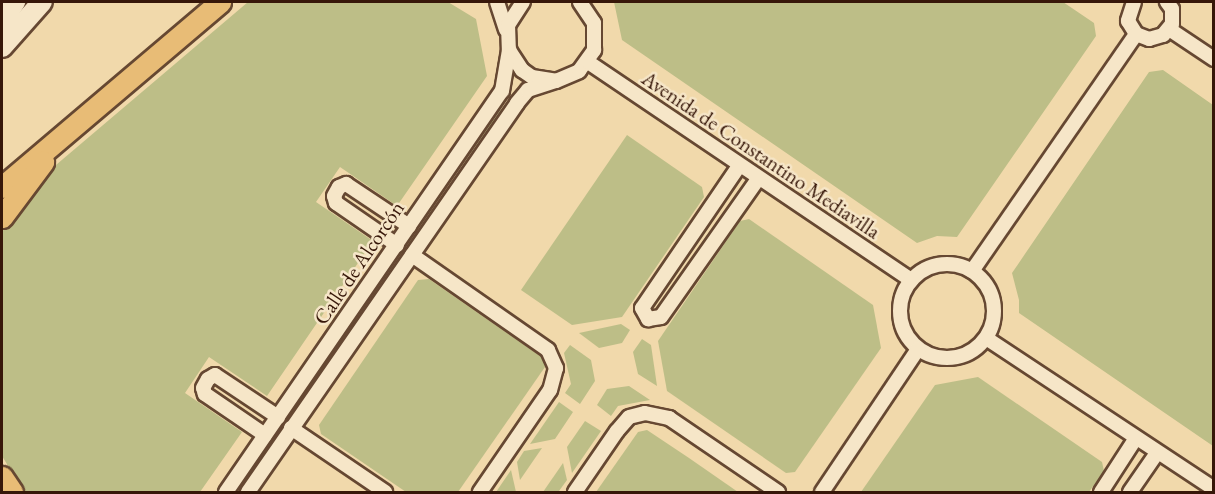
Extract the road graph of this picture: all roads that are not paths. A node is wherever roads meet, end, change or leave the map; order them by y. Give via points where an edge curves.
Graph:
1 (15, 2) edge
2 (42, 2) edge
3 (220, 2) edge
4 (497, 2) edge
5 (523, 2) edge
6 (580, 2) edge
7 (1132, 2) edge
8 (1167, 2) edge
9 (2, 22) edge
10 (1169, 29) junction
11 (1136, 34) junction
12 (507, 35) junction
13 (2, 47) edge
14 (509, 50) junction
15 (1214, 59) edge
16 (588, 62) junction
17 (556, 81) junction
18 (65, 133) junction
19 (739, 166) junction
20 (758, 179) junction
21 (2, 187) edge
22 (2, 217) edge
23 (409, 226) junction
24 (397, 244) junction
25 (412, 255) junction
26 (972, 271) junction
27 (911, 280) junction
28 (986, 338) junction
29 (918, 349) junction
30 (278, 417) junction
31 (291, 429) junction
32 (265, 435) junction
33 (1136, 438) junction
34 (1157, 453) junction
35 (2, 477) edge
36 (1214, 489) edge
37 (12, 492) edge
38 (226, 492) edge
39 (248, 492) edge
40 (385, 492) edge
41 (480, 492) edge
42 (575, 492) edge
43 (778, 492) edge
44 (822, 492) edge
45 (1101, 492) edge
46 (1130, 492) edge

1 - 9 main road
2 - 13 main road
3 - 18 main road
4 - 12 street
5 - 12 street via 512,15
6 - 16 street via 589,11 596,36
7 - 11 street via 1128,21
8 - 10 street via 1173,17
10 - 11 street via 1156,38
10 - 15 street
11 - 26 street
12 - 14 street
14 - 17 street via 522,70
14 - 23 street, Calle de Alcorcón via 502,91
16 - 17 street, Calle de Alcorcón via 574,75
16 - 19 street, Avenida de Constantino Mediavilla
17 - 25 street, Calle de Alcorcón via 528,90 517,103
18 - 21 main road
18 - 22 main road
19 - 20 street, Avenida de Constantino Mediavilla
19 - 20 street via 642,308 648,319 661,317
20 - 27 street, Avenida de Constantino Mediavilla
23 - 24 street, Calle de Alcorcón
23 - 24 street via 346,184 339,188 334,196 336,203
24 - 30 street, Calle de Alcorcón
25 - 31 street, Calle de Alcorcón
25 - 41 street via 548,350 556,368 550,390
26 - 27 street via 940,264
26 - 28 street via 992,296 994,318
27 - 29 street via 901,300 901,321
28 - 29 street via 960,357 938,358
28 - 33 street
29 - 44 street
30 - 32 street, Calle de Alcorcón
30 - 32 street via 215,375 208,379 203,388 205,394
31 - 39 street, Calle de Alcorcón
31 - 40 street
32 - 38 street, Calle de Alcorcón
33 - 34 street
33 - 45 street
34 - 36 street
34 - 46 street
35 - 37 main road
42 - 43 street via 629,417 645,412 669,418

